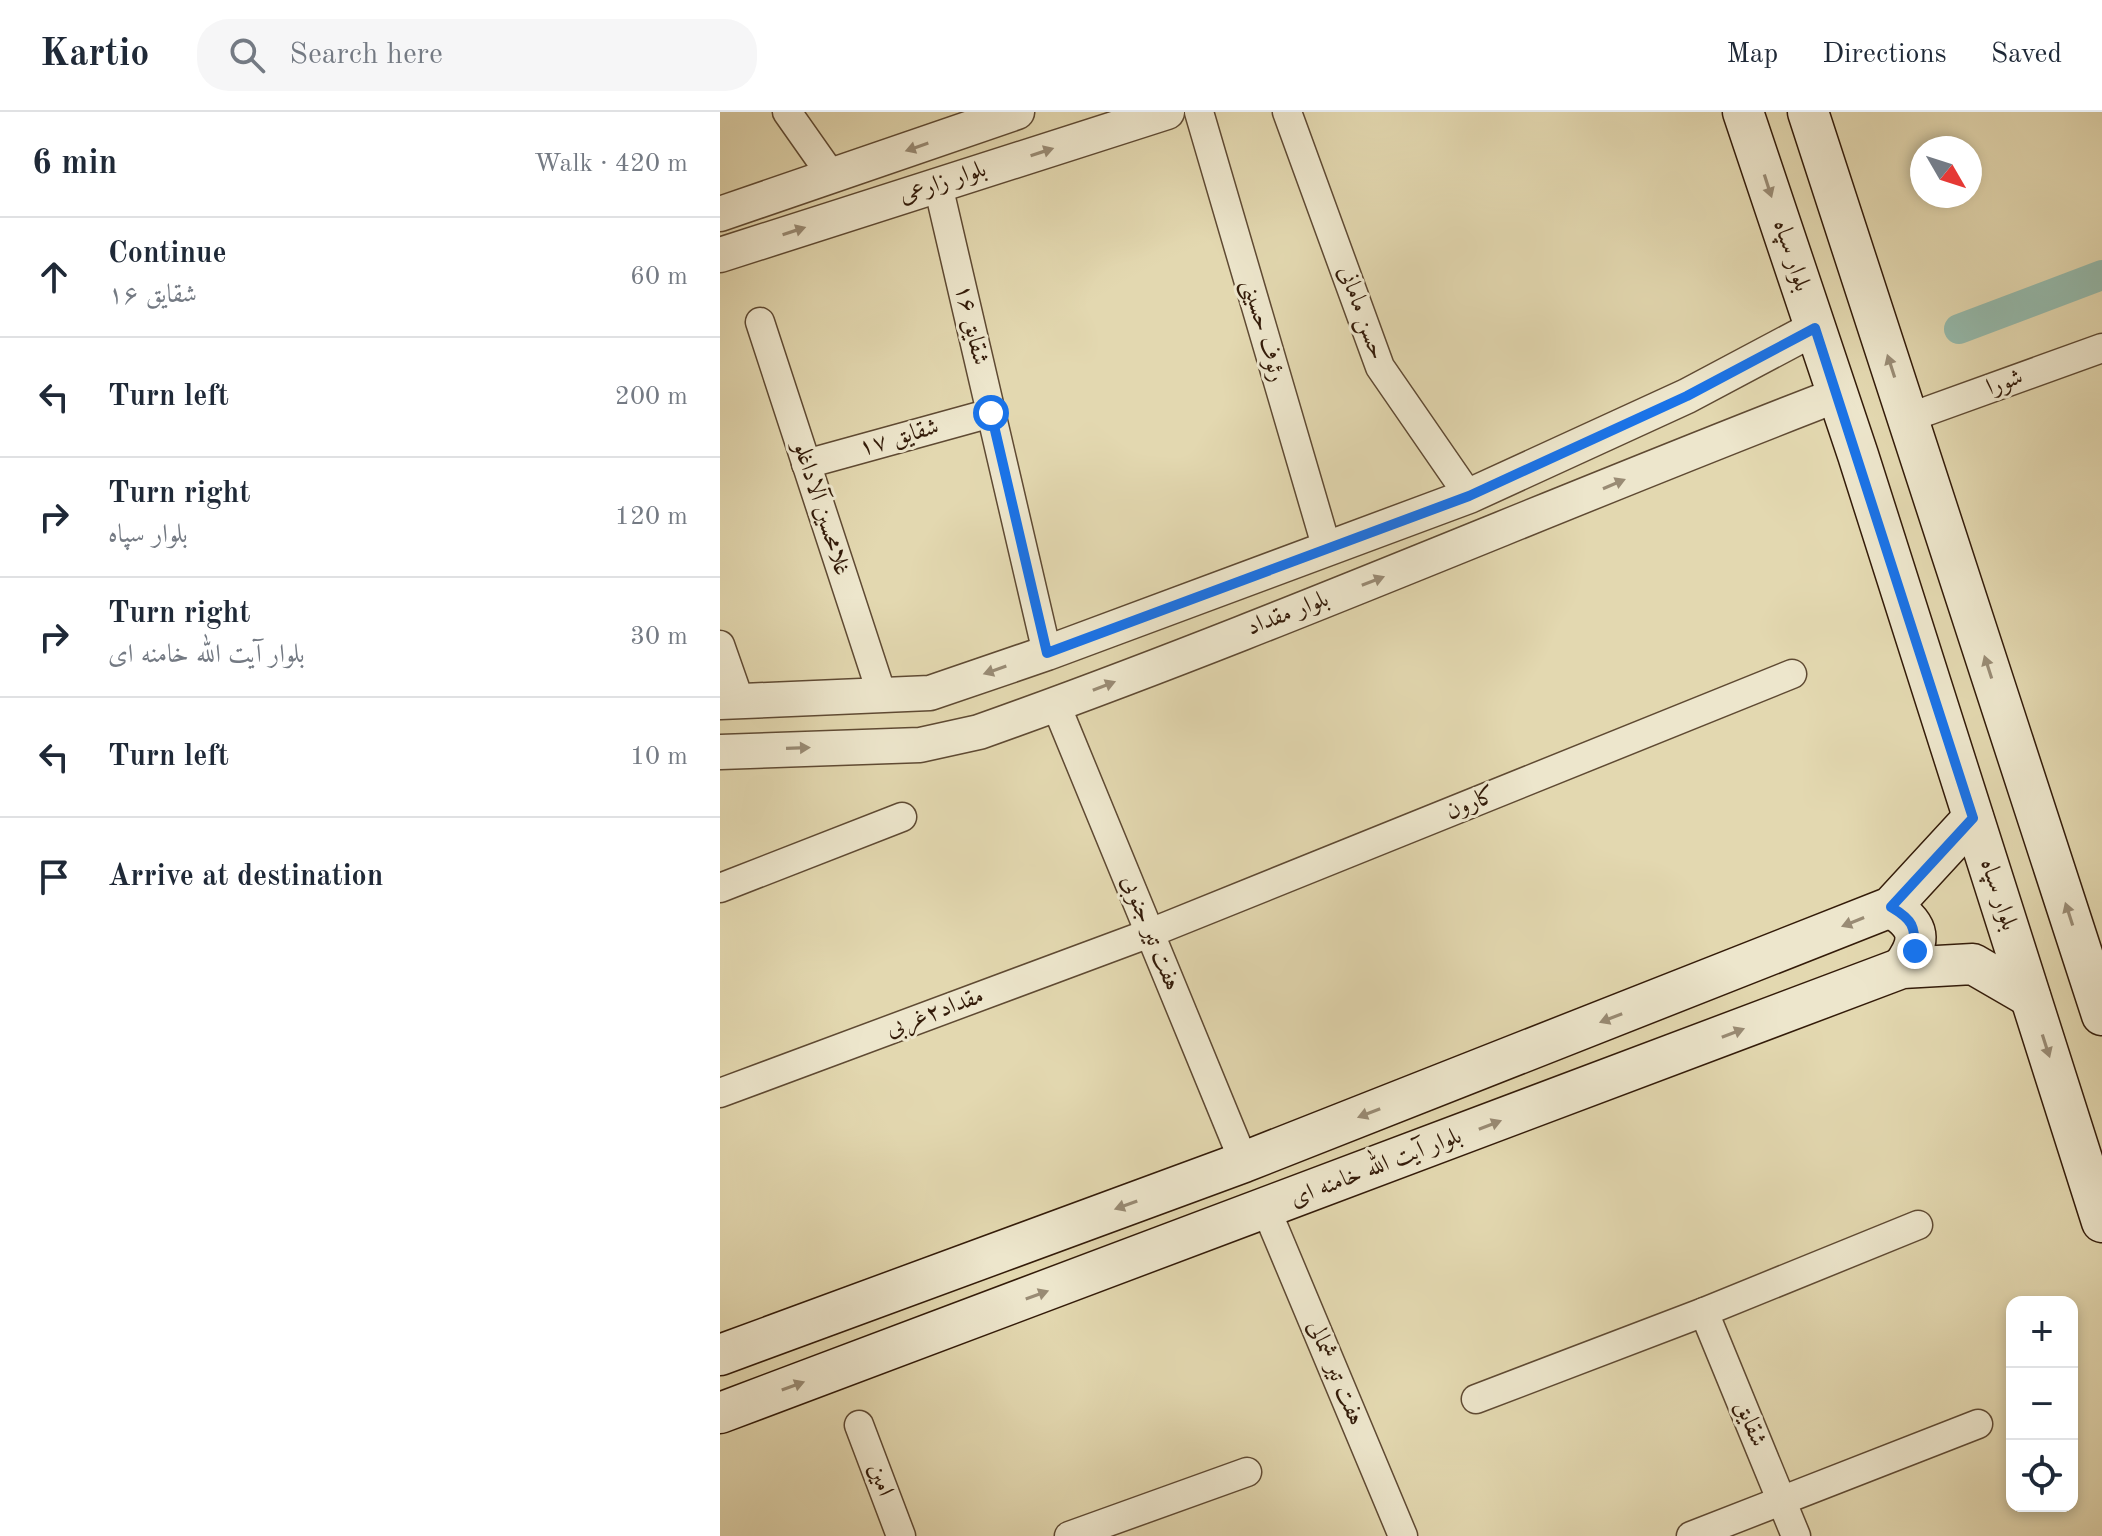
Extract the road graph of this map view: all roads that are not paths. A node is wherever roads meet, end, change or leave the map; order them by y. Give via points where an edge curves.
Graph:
1 (787, 112) edge
2 (1017, 112) edge
3 (1167, 112) edge
4 (1199, 112) edge
5 (1287, 112) edge
6 (1743, 112) edge
7 (1808, 112) edge
8 (832, 176) junction
9 (938, 185) junction
10 (720, 214) edge
11 (720, 255) edge
12 (760, 322) dead end
13 (1815, 328) junction
14 (2102, 348) edge
15 (1837, 395) junction
16 (1687, 396) junction
17 (991, 413) junction
18 (1908, 418) junction
19 (1700, 448) junction
20 (806, 464) junction
21 (1469, 496) junction
22 (1327, 549) junction
23 (720, 645) edge
24 (1047, 653) junction
25 (1792, 674) dead end
26 (882, 695) junction
27 (730, 702) edge
28 (1056, 705) junction
29 (720, 752) edge
30 (902, 817) dead end
31 (1973, 818) junction
32 (720, 888) edge
33 (1891, 907) junction
34 (1150, 933) junction
35 (1902, 968) junction
36 (2030, 997) junction
37 (2102, 1015) edge
38 (720, 1093) edge
39 (1244, 1162) junction
40 (1266, 1209) junction
41 (2102, 1222) edge
42 (1918, 1225) dead end
43 (1704, 1312) junction
44 (720, 1355) edge
45 (1476, 1399) dead end
46 (720, 1413) edge
47 (1978, 1424) dead end
48 (859, 1425) dead end
49 (1247, 1472) dead end
50 (1782, 1502) junction
51 (901, 1536) edge
52 (1069, 1536) edge
53 (1403, 1536) edge
54 (1691, 1536) edge
55 (1796, 1536) edge

1 - 8 street
2 -> 8 street, بلوار زارعی
9 -> 3 street, بلوار زارعی
4 - 22 street, رئوف حسینی
5 - 21 street, حسن مامانی via 1380,367
6 -> 13 main road, بلوار سپاه
18 -> 7 main road
8 - 10 street, بلوار زارعی
11 -> 9 street, بلوار زارعی
9 - 17 street, شقایق ۱۶
12 - 20 street, غلامحسین آلاداغلو
13 - 15 main road, بلوار سپاه
13 - 16 street
14 - 18 street, شورا
15 - 19 street, بلوار مقداد
15 - 31 main road, بلوار سپاه
16 - 19 street via 1710,400 1720,421 1711,442
16 - 21 street
17 - 20 street, شقایق ۱۷
17 - 24 street, شقایق ۱۶
37 -> 18 main road
28 -> 19 street, بلوار مقداد
20 - 26 street, غلامحسین آلاداغلو
21 - 22 street
22 - 24 street
23 - 27 street
24 -> 26 street via 930,693
25 - 34 street, کارون
26 - 27 street
29 -> 28 street, بلوار مقداد via 920,745 979,732
28 - 34 street, هفت تیر جنوبی
30 - 32 street
31 - 33 main road
31 - 36 main road, بلوار سپاه
33 - 35 main road via 1908,917 1915,931 1915,951
33 -> 39 main road
34 - 38 street, مقداد۲غربی
34 - 39 street, هفت تیر جنوبی
35 - 36 main road, بلوار آیت الله خامنه ای via 1973,964
40 -> 35 main road, بلوار آیت الله خامنه ای
36 -> 41 main road, بلوار سپاه
39 -> 44 main road
46 -> 40 main road, بلوار آیت الله خامنه ای
40 - 53 street, هفت تیر شمالی
42 - 43 street
43 - 45 street
43 - 50 street, شقایق
47 - 50 street
48 - 51 street, امین
49 - 52 street
50 - 54 street
50 - 55 street, شقایق

